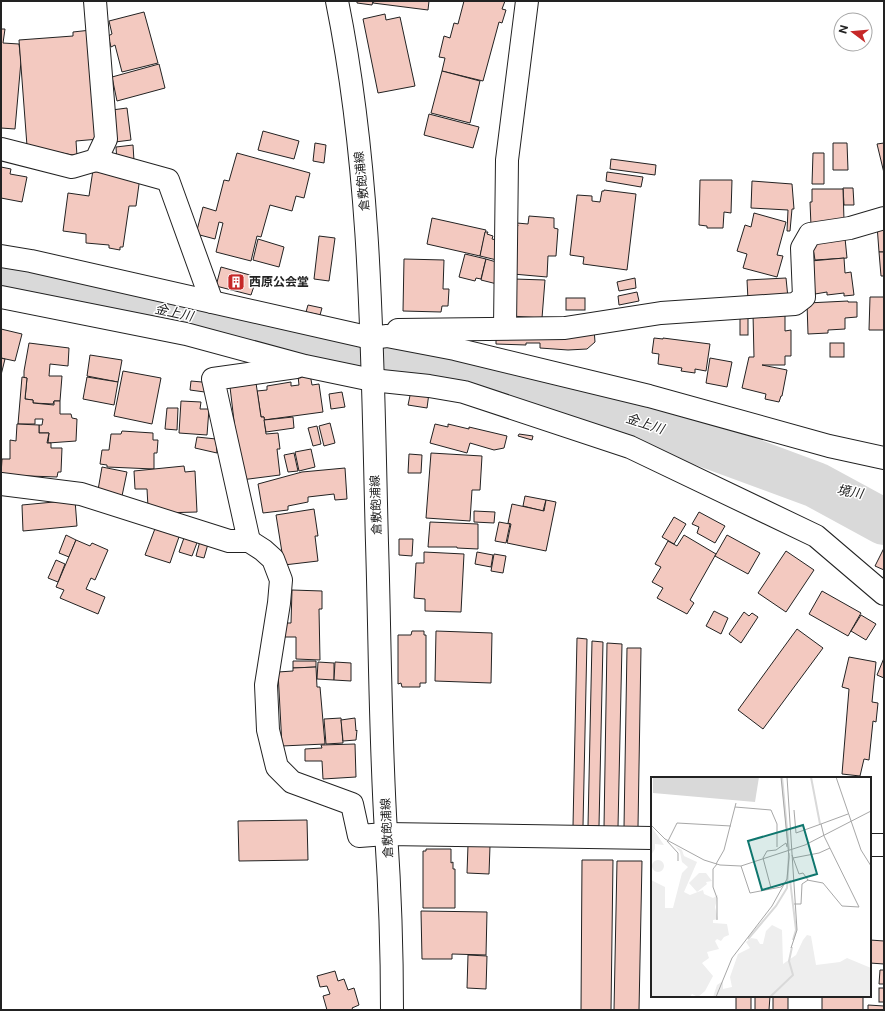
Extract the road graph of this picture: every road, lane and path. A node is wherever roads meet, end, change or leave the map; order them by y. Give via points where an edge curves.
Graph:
1 (95, 1) edge
2 (337, 1) edge
3 (526, 1) edge
4 (1, 150) edge
5 (96, 160) junction
6 (884, 218) edge
7 (1, 256) edge
8 (1, 298) edge
9 (212, 302) junction
10 (505, 328) junction
11 (379, 337) junction
12 (305, 366) junction
13 (372, 380) junction
14 (884, 458) edge
15 (1, 484) edge
16 (249, 541) junction
17 (882, 595) edge
18 (386, 834) junction
19 (651, 838) edge
20 (871, 845) edge
21 (884, 845) edge
22 (392, 1010) edge

1 - 5 street via 106,139
2 - 11 street, 倉敷飽浦線 via 349,62
3 - 10 street via 507,160
4 - 5 street via 72,167
5 - 9 street via 168,180
6 - 10 street via 850,228 810,234 802,248 804,297 794,304 661,313 565,328
7 - 9 street
8 - 12 street via 186,334
9 - 11 street
10 - 11 street via 401,328
11 - 13 street, 倉敷飽浦線
11 - 14 street via 455,349 649,396 829,446
12 - 13 street
12 - 16 street via 213,379
13 - 17 street via 464,392 630,447 816,536
13 - 18 street, 倉敷飽浦線
15 - 16 street via 81,494 229,541
16 - 18 street via 273,559 281,580 266,685 268,730 277,766 292,782 352,804 359,836
18 - 19 street
18 - 22 street, 倉敷飽浦線
20 - 21 street

